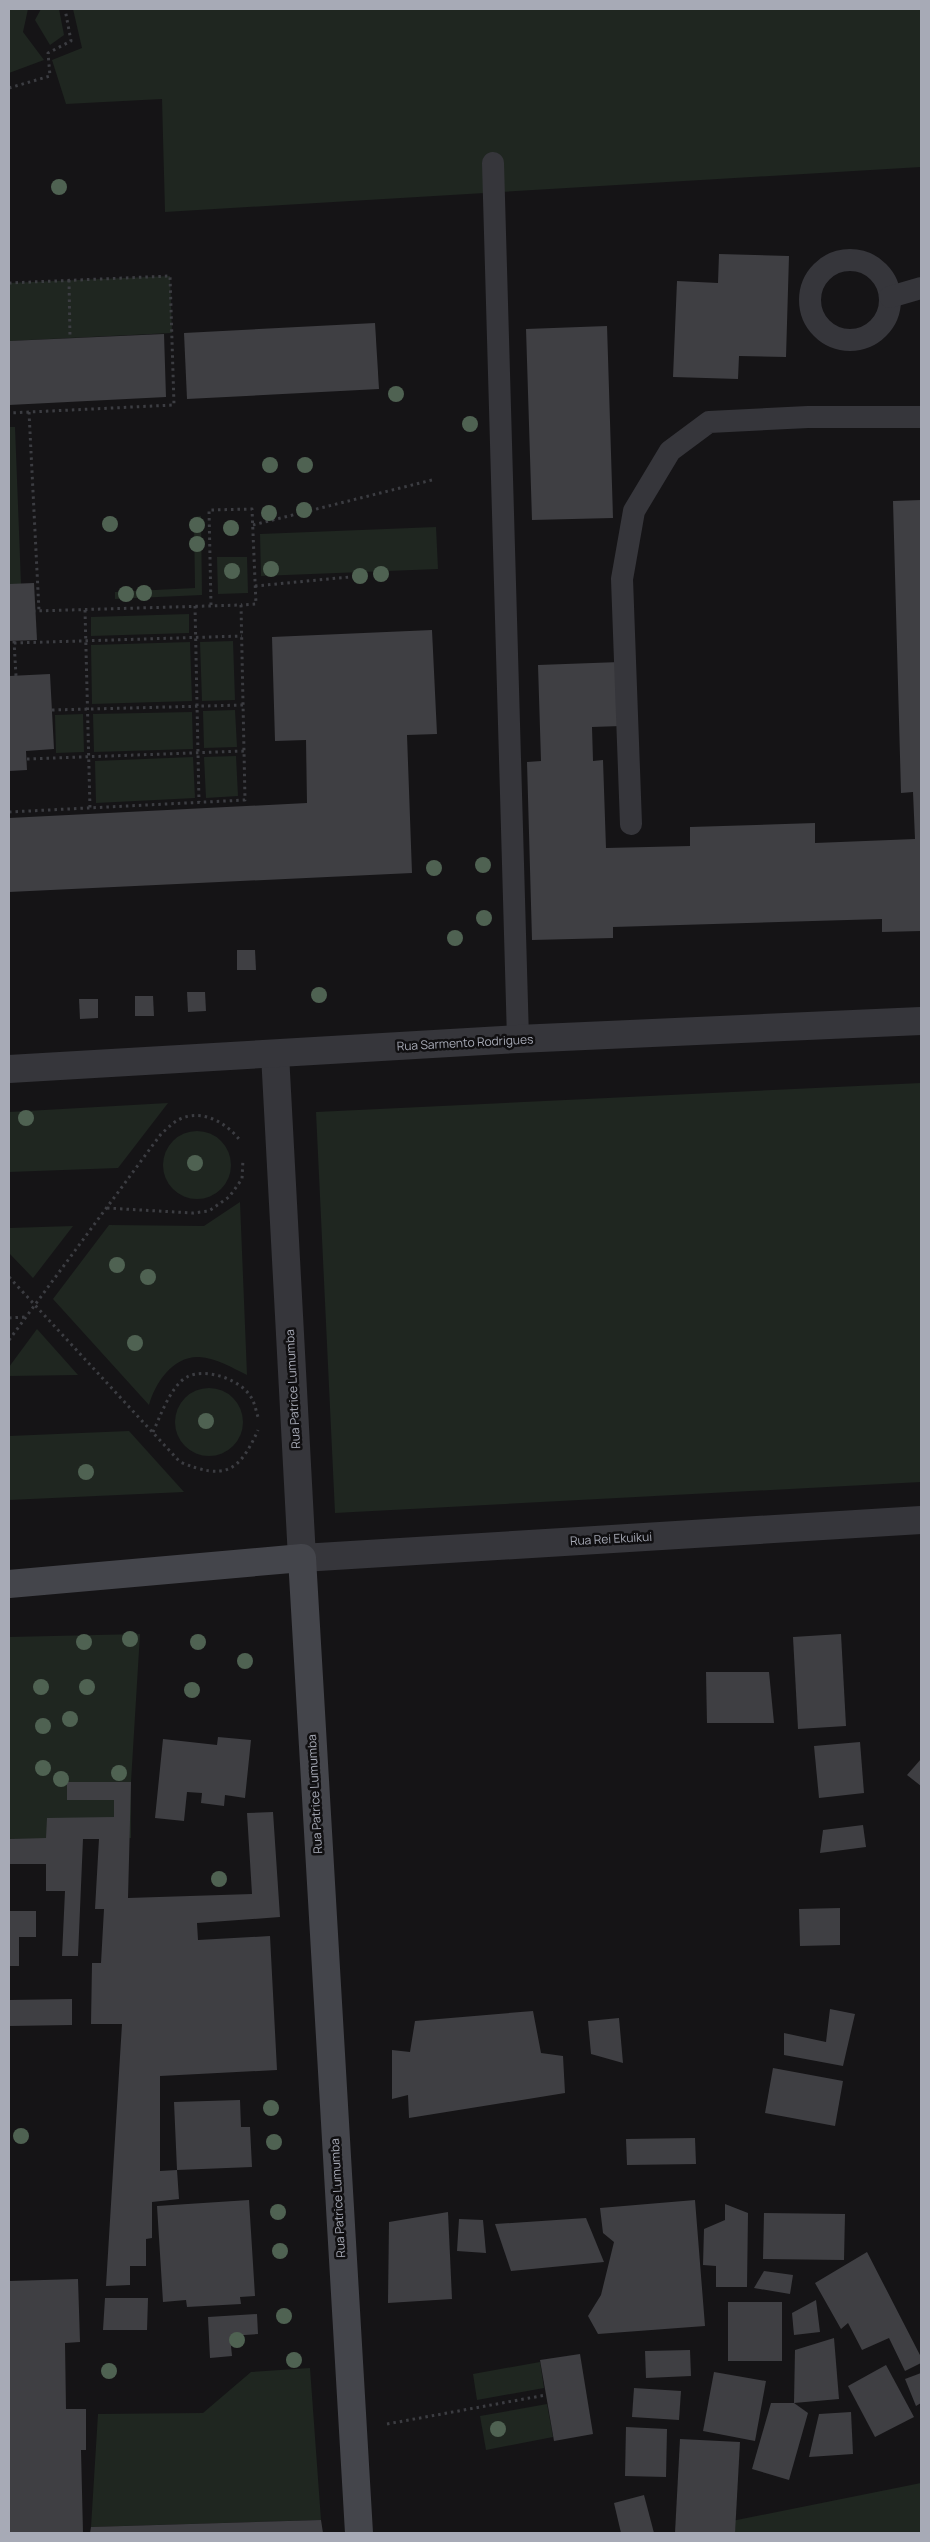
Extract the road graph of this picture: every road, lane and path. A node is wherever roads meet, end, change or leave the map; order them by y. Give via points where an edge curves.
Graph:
1 (65, 9) edge
2 (9, 88) edge
3 (493, 163) dead end
4 (69, 280) junction
5 (9, 283) edge
6 (921, 288) edge
7 (890, 297) dead end
8 (70, 338) dead end
9 (29, 412) junction
10 (9, 413) edge
11 (921, 417) edge
12 (432, 480) dead end
13 (253, 525) junction
14 (360, 576) dead end
15 (255, 586) junction
16 (211, 605) junction
17 (241, 605) junction
18 (195, 606) junction
19 (85, 610) junction
20 (242, 636) junction
21 (196, 637) junction
22 (85, 641) junction
23 (16, 676) dead end
24 (244, 705) junction
25 (197, 706) junction
26 (87, 709) junction
27 (52, 710) dead end
28 (245, 751) junction
29 (198, 753) junction
30 (89, 757) junction
31 (26, 759) dead end
32 (199, 802) junction
33 (90, 809) junction
34 (9, 812) edge
35 (631, 824) dead end
36 (921, 1021) edge
37 (518, 1039) junction
38 (275, 1054) junction
39 (9, 1069) edge
40 (239, 1139) dead end
41 (243, 1159) dead end
42 (106, 1208) junction
43 (9, 1276) edge
44 (35, 1305) junction
45 (26, 1317) junction
46 (9, 1318) edge
47 (9, 1340) edge
48 (153, 1432) junction
49 (921, 1520) edge
50 (302, 1558) junction
51 (9, 1584) edge
52 (546, 2395) dead end
53 (352, 2429) junction
54 (359, 2533) edge

1 - 2 path via 71,41 48,53 50,76
3 - 37 lane
4 - 5 path
4 - 8 path
4 - 9 path via 170,276 174,405
6 - 7 lane
9 - 10 path
9 - 19 path via 37,611
11 - 35 lane via 808,417 709,422 670,450 634,511 622,579
12 - 13 path
13 - 15 path
13 - 16 path via 252,509 209,510
14 - 15 path
15 - 17 path via 256,604
16 - 17 path
16 - 18 path
17 - 20 path
18 - 19 path
18 - 21 path
19 - 22 path
20 - 21 path
20 - 24 path
21 - 22 path
21 - 25 path
22 - 23 path via 14,642
22 - 26 path
24 - 25 path
24 - 28 path
25 - 26 path
25 - 29 path
26 - 27 path
26 - 30 path
28 - 29 path
28 - 32 path via 245,800
29 - 30 path
29 - 32 path
30 - 31 path
30 - 33 path
32 - 33 path
33 - 34 path
36 - 37 street, Rua Sarmento Rodrigues
37 - 38 street, Rua Sarmento Rodrigues
38 - 39 street, Rua Sarmento Rodrigues
38 - 50 street, Rua Patrice Lumumba
40 - 42 path via 229,1127 213,1118 196,1115 179,1119 161,1134
41 - 42 path via 242,1179 229,1197 209,1211
42 - 44 path
43 - 44 path
44 - 45 path
44 - 48 path
45 - 46 path
45 - 47 path
48 - 48 path via 170,1395 186,1377 209,1373 232,1380 251,1397 260,1425 248,1454 228,1470 204,1472 180,1462
49 - 50 street, Rua Rei Ekuikui
50 - 51 street
50 - 53 street, Rua Patrice Lumumba
52 - 53 path
53 - 54 street, Rua Patrice Lumumba

